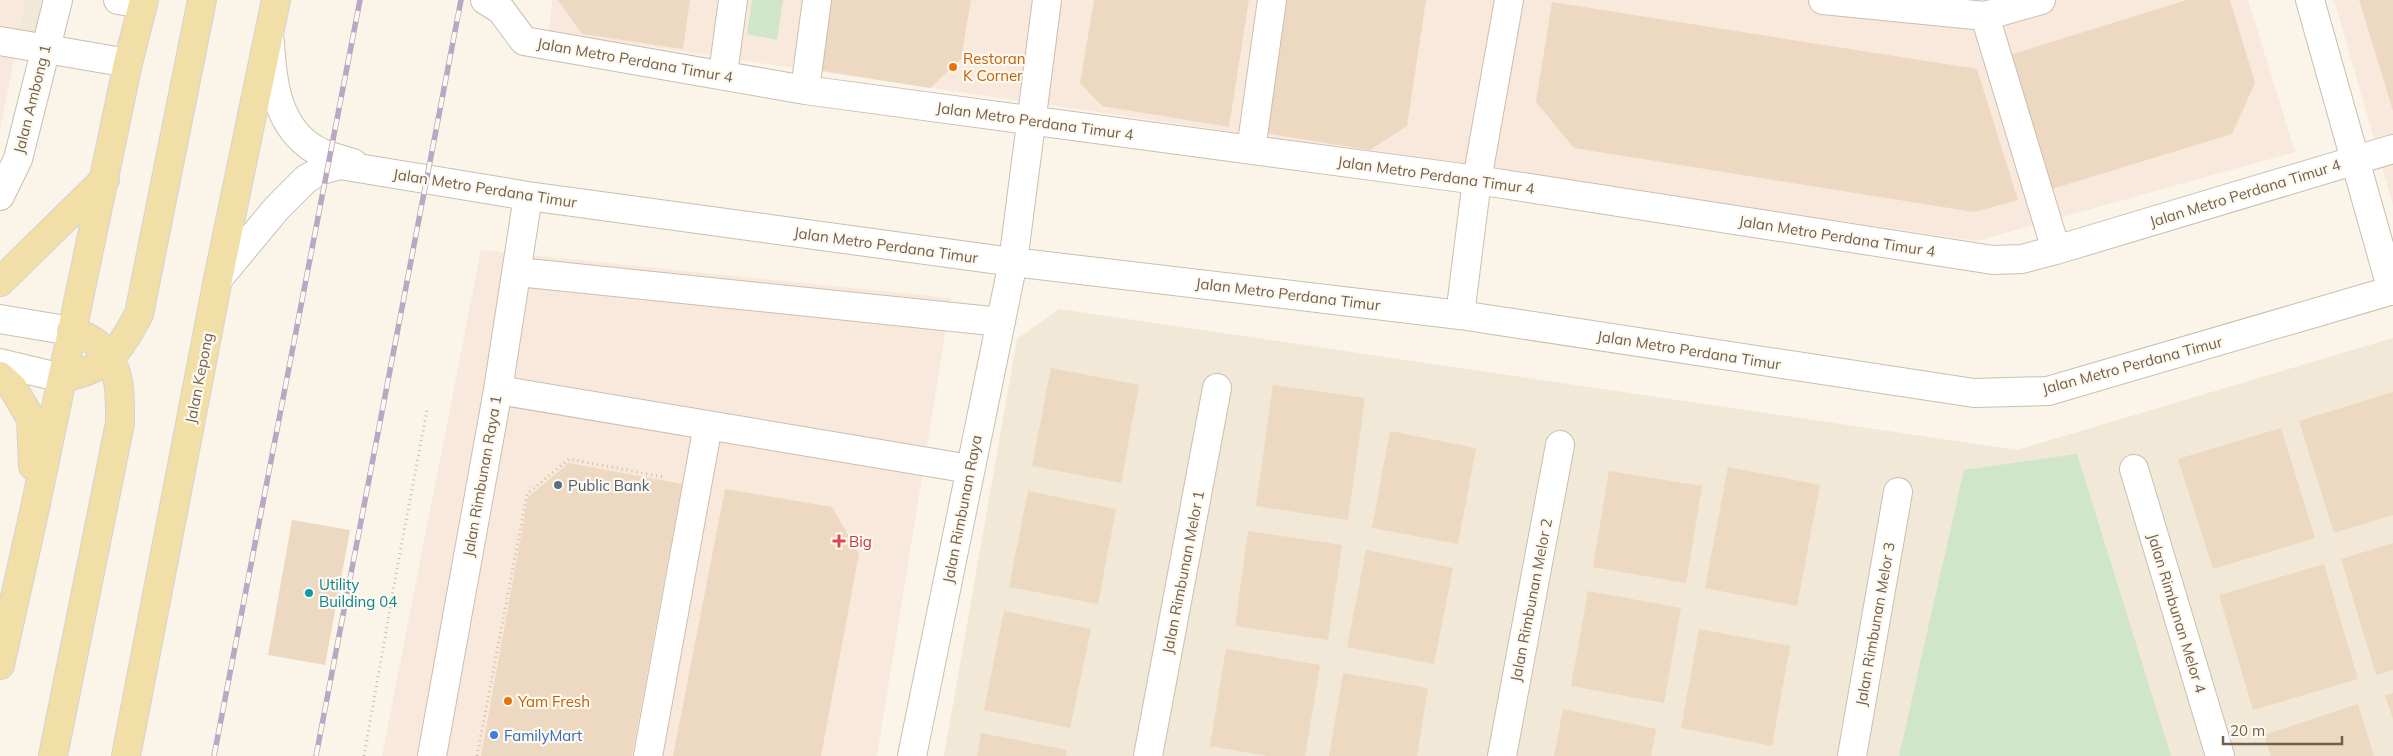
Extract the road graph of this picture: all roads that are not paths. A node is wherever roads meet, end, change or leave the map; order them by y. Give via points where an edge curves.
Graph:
1 (58, 0) edge
2 (202, 0) edge
3 (276, 0) edge
4 (733, 0) edge
5 (817, 0) edge
6 (1047, 0) edge
7 (1272, 0) edge
8 (1509, 0) edge
9 (1823, 0) edge
10 (2041, 0) edge
11 (2310, 0) edge
12 (135, 1) edge
13 (497, 3) edge
14 (1985, 16) junction
15 (270, 31) junction
16 (0, 41) edge
17 (45, 47) junction
18 (128, 63) junction
19 (723, 74) junction
20 (805, 90) junction
21 (1030, 120) junction
22 (2393, 149) edge
23 (1251, 150) junction
24 (2355, 160) junction
25 (381, 172) junction
26 (105, 179) junction
27 (1477, 180) junction
28 (0, 196) edge
29 (528, 196) junction
30 (2056, 250) junction
31 (1013, 262) junction
32 (518, 272) junction
33 (218, 279) junction
34 (0, 282) edge
35 (2392, 290) edge
36 (1460, 315) junction
37 (0, 319) edge
38 (1001, 322) junction
39 (71, 331) junction
40 (109, 360) junction
41 (0, 363) edge
42 (0, 376) edge
43 (62, 378) junction
44 (1218, 388) dead end
45 (498, 390) junction
46 (708, 425) junction
47 (1560, 445) dead end
48 (970, 469) junction
49 (2134, 469) dead end
50 (1898, 492) dead end
51 (35, 508) junction
52 (0, 664) edge
53 (53, 756) edge
54 (126, 756) edge
55 (432, 756) edge
56 (648, 756) edge
57 (912, 756) edge
58 (1148, 756) edge
59 (1502, 756) edge
60 (1852, 756) edge
61 (2220, 756) edge

1 - 17 street, Jalan Ambong 1
2 - 40 main road via 139,314 122,346
3 - 15 main road, Jalan Kepong
4 - 19 street
5 - 20 street
6 - 21 street, Jalan Rimbunan Raya
7 - 23 street
8 - 27 street
9 - 14 street
10 - 14 street
11 - 24 street
12 - 18 main road
13 - 19 street, Jalan Metro Perdana Timur 4 via 524,41
14 - 30 street
15 - 25 street via 272,72 278,103 291,127 306,144 325,154
15 - 33 main road, Jalan Kepong
16 - 17 street
17 - 18 street
17 - 28 street, Jalan Ambong 1 via 18,159
18 - 26 main road
19 - 20 street, Jalan Metro Perdana Timur 4
20 - 21 street, Jalan Metro Perdana Timur 4
21 - 23 street, Jalan Metro Perdana Timur 4
21 - 31 street, Jalan Rimbunan Raya
22 - 24 street, Jalan Metro Perdana Timur 4
23 - 27 street, Jalan Metro Perdana Timur 4
24 - 30 street, Jalan Metro Perdana Timur 4
24 - 35 street
25 - 29 street, Jalan Metro Perdana Timur
25 - 33 street, Jalan Metro Perdana Timur via 340,166 322,170 306,179 277,208
26 - 34 main road
26 - 39 main road
27 - 30 street, Jalan Metro Perdana Timur 4 via 1993,260 2022,259
27 - 36 street
29 - 31 street, Jalan Metro Perdana Timur
29 - 32 street, Jalan Rimbunan Raya 1
31 - 36 street, Jalan Metro Perdana Timur
31 - 38 street, Jalan Rimbunan Raya
32 - 38 street
32 - 45 street, Jalan Rimbunan Raya 1
33 - 54 main road, Jalan Kepong
35 - 36 street, Jalan Metro Perdana Timur via 2048,391 1974,393
37 - 39 street
38 - 48 street, Jalan Rimbunan Raya
39 - 40 main road via 95,342
39 - 43 main road
40 - 43 main road via 86,373
40 - 53 main road via 120,381 120,423
41 - 43 street
42 - 51 main road via 14,388 31,419
43 - 51 main road
44 - 58 street, Jalan Rimbunan Melor 1
45 - 46 street
45 - 55 street, Jalan Rimbunan Raya 1
46 - 48 street
46 - 56 street
47 - 59 street, Jalan Rimbunan Melor 2
48 - 57 street, Jalan Rimbunan Raya
49 - 61 street, Jalan Rimbunan Melor 4
50 - 60 street, Jalan Rimbunan Melor 3
51 - 52 main road

